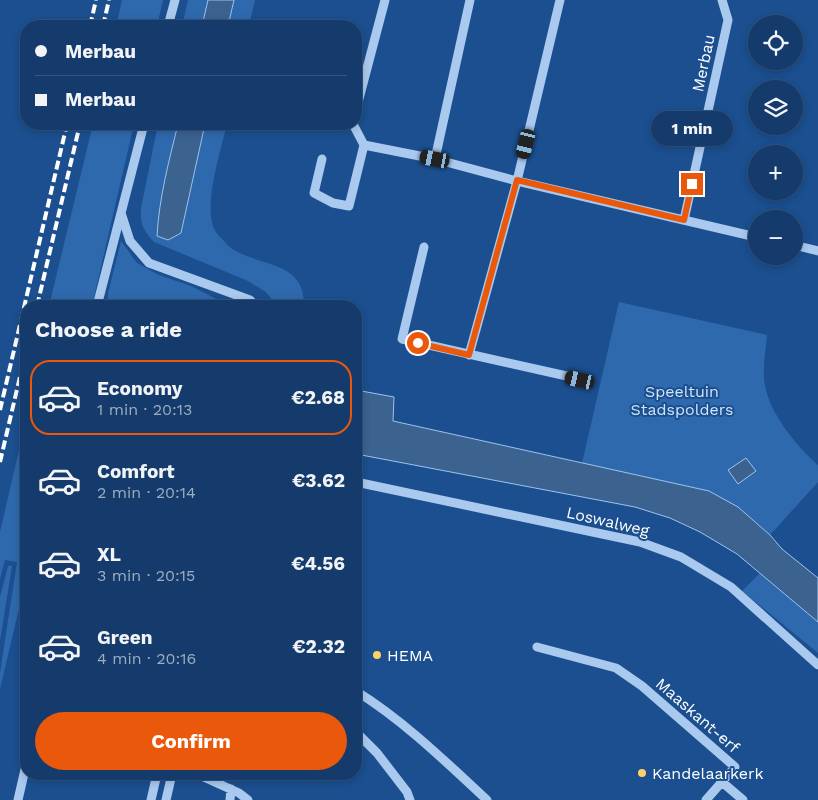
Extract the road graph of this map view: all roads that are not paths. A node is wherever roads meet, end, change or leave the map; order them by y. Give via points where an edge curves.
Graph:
1 (175, 0) edge
2 (385, 0) edge
3 (470, 0) edge
4 (560, 0) edge
5 (722, 0) edge
6 (170, 20) edge
7 (362, 87) edge
8 (142, 130) edge
9 (356, 130) edge
10 (364, 145) junction
11 (322, 159) dead end
12 (435, 159) junction
13 (517, 180) junction
14 (121, 213) junction
15 (684, 220) junction
16 (748, 235) edge
17 (424, 247) dead end
18 (803, 247) edge
19 (818, 251) edge
20 (99, 300) edge
21 (250, 300) edge
22 (469, 355) junction
23 (580, 380) dead end
24 (362, 483) edge
25 (537, 647) dead end
26 (818, 665) edge
27 (362, 695) edge
28 (362, 738) edge
29 (23, 780) edge
30 (156, 780) edge
31 (169, 780) edge
32 (211, 780) edge
33 (722, 782) junction
34 (231, 789) junction
35 (18, 800) edge
36 (151, 800) edge
37 (166, 800) edge
38 (230, 800) edge
39 (248, 800) edge
40 (410, 800) edge
41 (487, 800) edge
42 (706, 800) edge
43 (743, 800) edge

1 - 6 street
2 - 7 street
3 - 12 street
4 - 13 street
5 - 15 street, Merbau via 728,20
8 - 14 street
9 - 10 street
10 - 11 street via 349,206 314,193
10 - 12 street
12 - 13 street
13 - 15 street
13 - 22 street
14 - 20 street
14 - 21 street via 130,241 149,263
15 - 16 street
17 - 22 street via 402,340
18 - 19 street
22 - 23 street
24 - 26 street, Loswalweg via 640,542 681,557 730,587
25 - 33 street, Maaskant-erf via 616,668 642,686 735,767
27 - 41 street via 384,708
28 - 40 street via 377,753
29 - 35 street
30 - 36 street
31 - 37 street
32 - 34 street
33 - 42 street
33 - 43 street
34 - 38 street
34 - 39 street

